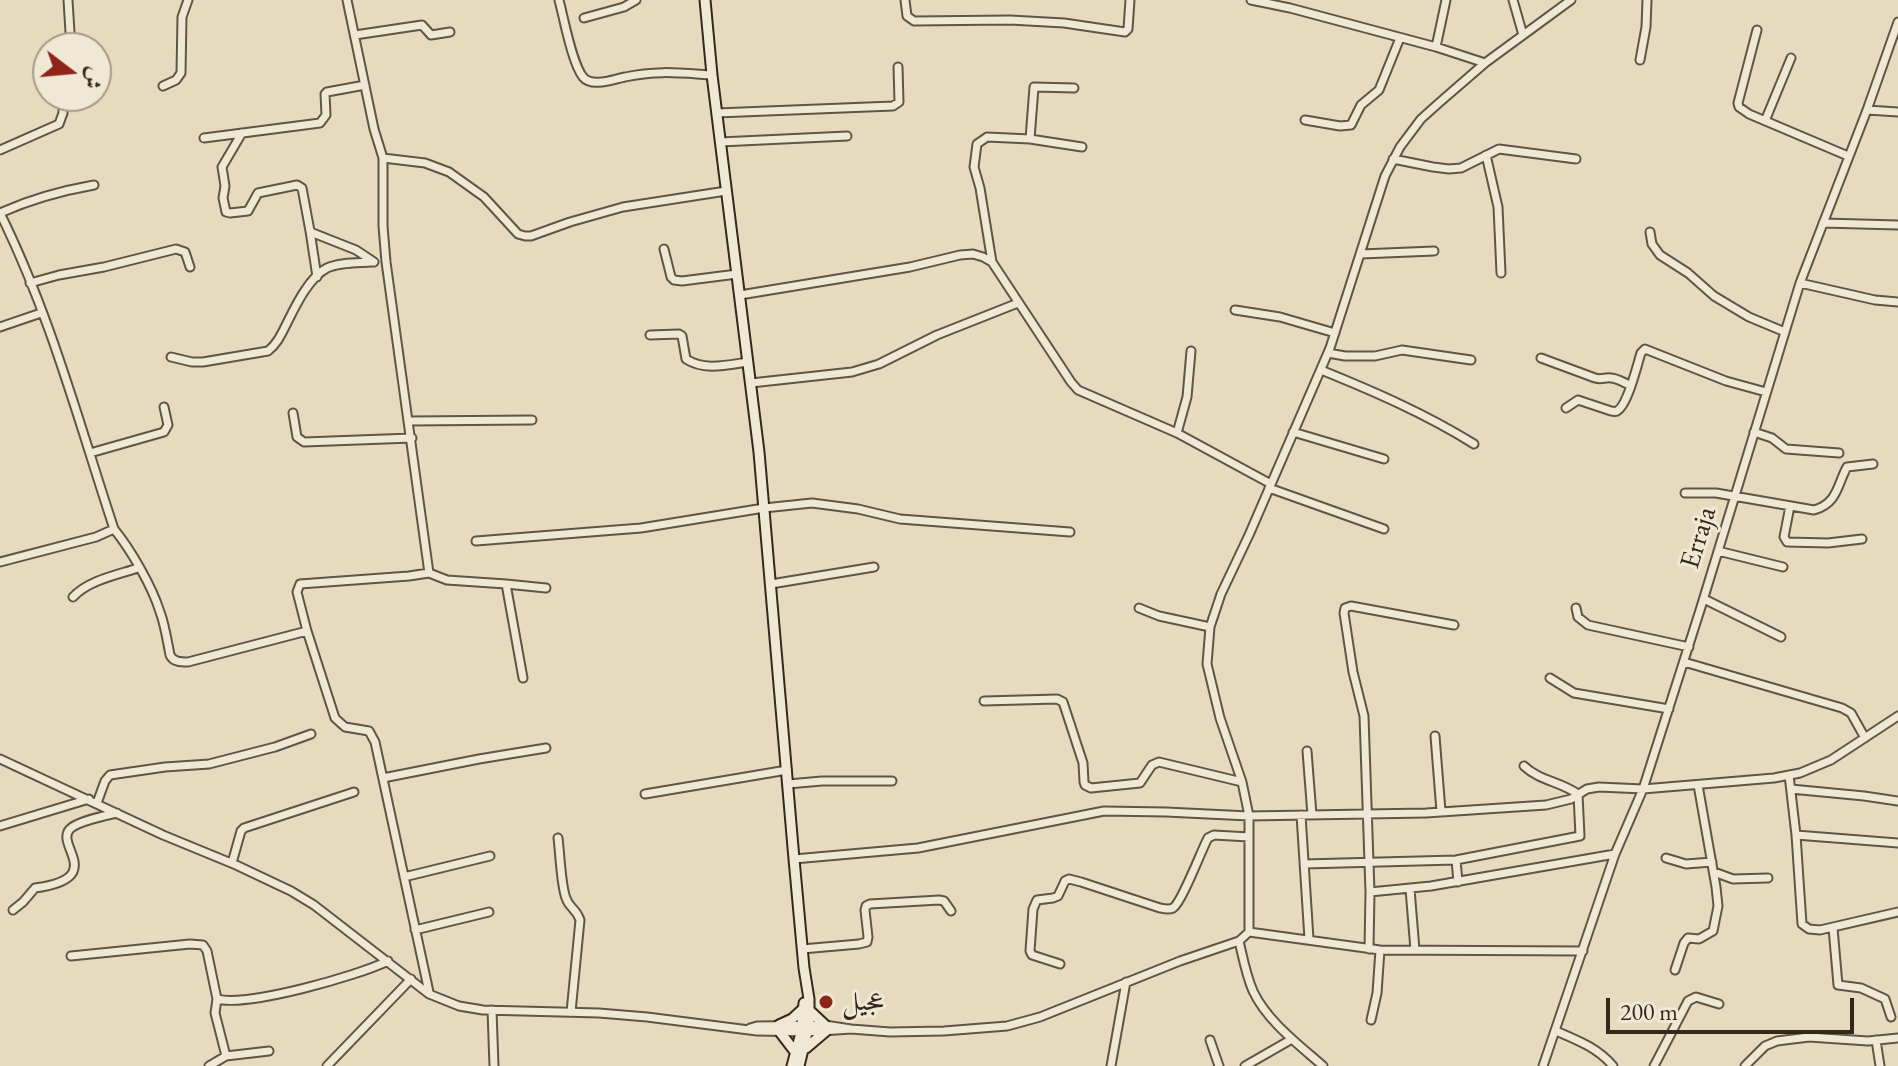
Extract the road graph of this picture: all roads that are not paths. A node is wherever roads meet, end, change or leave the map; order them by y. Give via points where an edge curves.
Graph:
1 (68, 0) edge
2 (188, 0) edge
3 (347, 0) edge
4 (559, 0) edge
5 (636, 0) edge
6 (705, 0) edge
7 (905, 0) edge
8 (1130, 0) edge
9 (1251, 0) edge
10 (1446, 0) edge
11 (1513, 0) edge
12 (1571, 0) edge
13 (1647, 0) edge
14 (584, 18) dead end
15 (1898, 22) edge
16 (1757, 30) dead end
17 (70, 32) edge
18 (450, 32) dead end
19 (355, 35) junction
20 (1523, 35) junction
21 (1400, 38) junction
22 (1895, 41) edge
23 (1436, 47) junction
24 (1791, 58) dead end
25 (1640, 60) dead end
26 (1485, 63) junction
27 (898, 67) dead end
28 (712, 75) junction
29 (365, 85) junction
30 (163, 86) dead end
31 (1074, 88) dead end
32 (1867, 110) junction
33 (63, 112) edge
34 (1898, 112) edge
35 (717, 113) junction
36 (1305, 120) dead end
37 (1765, 121) junction
38 (242, 133) junction
39 (847, 136) dead end
40 (204, 138) dead end
41 (1030, 139) junction
42 (720, 142) junction
43 (1082, 147) dead end
44 (0, 150) edge
45 (1486, 155) junction
46 (1848, 156) junction
47 (383, 158) junction
48 (1393, 159) junction
49 (1576, 159) dead end
50 (94, 185) dead end
51 (726, 191) junction
52 (0, 213) edge
53 (1823, 223) junction
54 (1898, 225) edge
55 (310, 231) junction
56 (1650, 232) dead end
57 (664, 249) dead end
58 (1434, 251) dead end
59 (1361, 254) junction
60 (374, 262) junction
61 (386, 262) junction
62 (992, 262) junction
63 (190, 267) dead end
64 (1501, 273) dead end
65 (737, 274) junction
66 (317, 277) junction
67 (30, 283) junction
68 (1800, 283) junction
69 (740, 295) junction
70 (1898, 302) edge
71 (1018, 303) junction
72 (1235, 310) dead end
73 (41, 313) junction
74 (0, 327) edge
75 (1785, 332) junction
76 (1335, 333) junction
77 (650, 335) dead end
78 (1191, 351) dead end
79 (1328, 353) junction
80 (171, 357) dead end
81 (1541, 358) dead end
82 (1471, 360) dead end
83 (748, 362) junction
84 (1321, 370) junction
85 (751, 383) junction
86 (1630, 385) junction
87 (1766, 392) junction
88 (164, 407) dead end
89 (1566, 408) dead end
90 (293, 413) dead end
91 (532, 420) dead end
92 (409, 421) junction
93 (1293, 432) junction
94 (1754, 432) junction
95 (1177, 433) junction
96 (412, 438) junction
97 (1474, 444) dead end
98 (90, 453) junction
99 (1839, 453) dead end
100 (1384, 459) dead end
101 (1873, 464) dead end
102 (1270, 486) junction
103 (1685, 493) dead end
104 (1735, 496) junction
105 (1790, 506) junction
106 (764, 508) junction
107 (114, 529) junction
108 (1384, 529) dead end
109 (1070, 532) dead end
110 (1862, 539) dead end
111 (476, 541) dead end
112 (1718, 551) junction
113 (0, 562) edge
114 (874, 567) dead end
115 (1783, 567) dead end
116 (138, 568) junction
117 (429, 573) junction
118 (506, 584) junction
119 (771, 584) junction
120 (546, 588) dead end
121 (73, 597) dead end
122 (1704, 599) junction
123 (1139, 608) dead end
124 (1576, 608) dead end
125 (1454, 625) dead end
126 (1210, 627) junction
127 (307, 631) junction
128 (1781, 637) dead end
129 (1689, 647) junction
130 (1684, 662) junction
131 (523, 678) dead end
132 (1550, 678) dead end
133 (984, 701) dead end
134 (1669, 709) junction
135 (1898, 716) edge
136 (311, 734) dead end
137 (1435, 736) dead end
138 (1865, 738) junction
139 (546, 748) dead end
140 (1307, 751) dead end
141 (0, 759) edge
142 (1524, 766) dead end
143 (787, 770) junction
144 (1789, 775) junction
145 (383, 778) junction
146 (892, 781) dead end
147 (1242, 782) junction
148 (788, 784) junction
149 (1698, 785) junction
150 (1643, 789) junction
151 (1791, 789) junction
152 (354, 792) dead end
153 (645, 794) dead end
154 (1578, 794) junction
155 (93, 801) junction
156 (1898, 801) edge
157 (1441, 811) junction
158 (117, 813) junction
159 (1368, 813) junction
160 (1301, 815) junction
161 (1312, 815) junction
162 (1249, 816) junction
163 (0, 826) edge
164 (1796, 835) junction
165 (1249, 837) junction
166 (558, 838) dead end
167 (1898, 843) edge
168 (1615, 854) junction
169 (490, 856) dead end
170 (1666, 858) dead end
171 (794, 859) junction
172 (1456, 860) junction
173 (1369, 862) junction
174 (1712, 862) junction
175 (232, 863) junction
176 (1304, 864) junction
177 (1714, 872) junction
178 (404, 877) junction
179 (1768, 878) dead end
180 (1458, 882) junction
181 (1410, 889) junction
182 (1370, 892) junction
183 (13, 910) dead end
184 (951, 911) dead end
185 (489, 912) dead end
186 (1898, 912) edge
187 (1833, 928) junction
188 (415, 930) junction
189 (1249, 932) junction
190 (1309, 939) junction
191 (1239, 941) junction
192 (802, 949) junction
193 (1369, 949) junction
194 (1380, 950) junction
195 (1415, 950) junction
196 (1583, 951) junction
197 (71, 956) dead end
198 (388, 961) junction
199 (1060, 964) dead end
200 (1675, 970) dead end
201 (411, 979) junction
202 (1126, 982) junction
203 (429, 994) junction
204 (217, 999) junction
205 (1719, 1004) dead end
206 (807, 1009) junction
207 (492, 1010) junction
208 (571, 1012) junction
209 (1891, 1017) dead end
210 (1371, 1020) dead end
211 (779, 1028) junction
212 (805, 1028) junction
213 (826, 1028) junction
214 (1556, 1031) junction
215 (1898, 1038) edge
216 (1292, 1039) junction
217 (1210, 1040) dead end
218 (1876, 1040) junction
219 (269, 1051) dead end
220 (800, 1052) junction
221 (226, 1056) junction
222 (1607, 1058) junction
223 (209, 1066) edge
224 (327, 1066) edge
225 (494, 1066) edge
226 (792, 1066) edge
227 (799, 1066) edge
228 (1111, 1066) edge
229 (1219, 1066) edge
230 (1245, 1066) edge
231 (1323, 1066) edge
232 (1543, 1066) edge
233 (1600, 1066) edge
234 (1613, 1066) edge
235 (1654, 1066) edge
236 (1745, 1066) edge
237 (1880, 1066) edge

1 - 17 street
2 - 30 street via 182,17 181,73
3 - 19 street
4 - 28 street via 587,81 657,72
5 - 14 street
6 - 28 main road
7 - 8 street via 907,16 914,21 1064,23 1125,32
9 - 21 street
10 - 23 street
11 - 20 street
12 - 20 street
13 - 25 street
15 - 22 street, Erraja
16 - 37 street via 1738,103 1742,111
18 - 19 street via 431,35 422,25
19 - 29 street
20 - 26 street
21 - 23 street
21 - 36 street via 1379,90 1361,105 1351,125
22 - 32 street, Erraja
23 - 26 street
24 - 37 street
26 - 48 street via 1421,119
27 - 35 street via 899,102 893,106
28 - 35 main road
29 - 38 street via 327,92 326,115 320,123
29 - 47 street
31 - 41 street via 1034,87
32 - 34 street
32 - 46 street, Erraja
33 - 44 street via 59,124
35 - 42 main road
37 - 46 street
38 - 40 street
38 - 55 street via 222,167 226,212 248,211 258,193 297,185
39 - 42 street
41 - 43 street
41 - 62 street via 987,137 977,144 974,167
42 - 51 main road
45 - 48 street via 1449,169
45 - 49 street via 1509,149
45 - 64 street via 1498,207
46 - 53 street, Erraja
47 - 51 street via 449,172 525,236 623,207
47 - 61 street
48 - 59 street
50 - 52 street via 26,201
51 - 65 main road
52 - 67 street
53 - 54 street
53 - 68 street, Erraja
55 - 60 street
55 - 66 street
56 - 75 street via 1660,255 1714,296
57 - 65 street via 674,280
58 - 59 street
59 - 76 street
60 - 61 street
60 - 66 street via 328,267
61 - 92 street
62 - 69 street via 960,255
62 - 71 street
63 - 67 street via 185,252 176,249
65 - 69 main road
66 - 80 street via 268,351 203,362
67 - 73 street
68 - 70 street
68 - 75 street, Erraja
69 - 83 main road
71 - 85 street via 852,372
71 - 95 street via 1078,390
72 - 76 street
73 - 74 street
73 - 98 street
75 - 87 street, Erraja
76 - 79 street
77 - 83 street via 679,334 686,359 701,366
78 - 95 street
79 - 82 street via 1366,357 1402,350
79 - 84 street
81 - 86 street
83 - 85 main road
84 - 93 street
84 - 97 street
85 - 106 main road
86 - 87 street via 1645,349
86 - 89 street via 1616,412 1578,400
87 - 94 street, Erraja
88 - 98 street via 164,432
90 - 96 street via 297,437 304,442
91 - 92 street
92 - 96 street
93 - 100 street
93 - 102 street
94 - 99 street via 1786,449
94 - 104 street, Erraja
95 - 102 street
96 - 117 street
98 - 107 street
101 - 105 street via 1847,467 1839,491 1820,508
102 - 108 street
102 - 126 street
103 - 104 street
104 - 105 street
104 - 112 street, Erraja
105 - 110 street via 1787,542
106 - 109 street via 820,503 900,519
106 - 111 street via 641,528
106 - 119 main road
107 - 113 street
107 - 116 street
112 - 115 street
112 - 122 street, Erraja
114 - 119 street
116 - 121 street
116 - 127 street via 176,661
117 - 118 street via 447,580
117 - 127 street via 300,584 297,592
118 - 120 street
118 - 131 street
119 - 143 main road
122 - 128 street
122 - 129 street, Erraja
123 - 126 street
124 - 129 street via 1588,625
125 - 159 street via 1345,608 1364,716
126 - 147 street via 1210,684
127 - 145 street via 335,718 345,727 369,731
129 - 130 street, Erraja
130 - 134 street, Erraja
130 - 138 street via 1842,708 1851,713
132 - 134 street via 1574,693
133 - 147 street via 1063,702 1084,782 1091,788 1140,783 1159,762
134 - 150 street, Erraja
135 - 138 street
136 - 155 street via 209,764 110,775
137 - 157 street
138 - 144 street via 1831,760
139 - 145 street
140 - 161 street
141 - 155 street
142 - 154 street
143 - 148 main road
143 - 153 street
144 - 149 street
144 - 151 street
145 - 178 street
146 - 148 street
147 - 162 street
148 - 171 main road
149 - 150 street
149 - 174 street
150 - 154 street via 1599,787
150 - 168 street, Erraja
151 - 156 street
151 - 164 street
152 - 175 street via 244,828
154 - 157 street via 1546,805
154 - 172 street via 1578,838
155 - 158 street
155 - 163 street
157 - 159 street
158 - 175 street
158 - 183 street via 71,828 67,838 73,870 62,883 35,888
159 - 161 street
159 - 173 street
160 - 161 street
160 - 162 street
160 - 176 street
162 - 165 street
162 - 171 street via 1104,811 930,847
164 - 167 street
164 - 187 street via 1802,924 1809,929
165 - 189 street
165 - 199 street via 1208,838 1182,896 1170,909 1065,881 1058,896 1037,900 1030,951
166 - 208 street via 564,895 578,914 580,928
168 - 180 street
168 - 196 street, Erraja
169 - 178 street
170 - 174 street via 1686,864
171 - 192 main road
172 - 173 street
172 - 180 street
173 - 176 street
173 - 182 street
174 - 177 street
175 - 198 street via 304,898
176 - 190 street
177 - 179 street via 1733,879
177 - 200 street via 1718,906 1713,931 1688,938
178 - 188 street
180 - 181 street
181 - 182 street
181 - 195 street
182 - 193 street
184 - 192 street via 939,900 870,904 865,910 867,942
185 - 188 street
186 - 187 street
187 - 209 street via 1838,985 1885,999
188 - 203 street
189 - 190 street
189 - 191 street
190 - 193 street
191 - 202 street
191 - 216 street via 1254,993
192 - 206 main road
193 - 194 street
194 - 195 street
194 - 210 street
195 - 196 street
196 - 214 street, Erraja
197 - 204 street via 203,945
198 - 201 street
198 - 204 street via 312,986 244,1000
201 - 203 street
201 - 224 street
202 - 213 street via 1040,1017 989,1029
202 - 228 street
203 - 207 street via 459,1006
204 - 221 street via 215,1013
205 - 235 street via 1696,997 1688,1001
206 - 211 main road
206 - 212 main road
206 - 213 main road
207 - 208 street
207 - 225 street
208 - 211 street
211 - 212 street
211 - 220 main road
212 - 213 street
212 - 220 main road
213 - 220 main road
214 - 222 street
214 - 232 street, Erraja
215 - 218 street
216 - 230 street
216 - 231 street
217 - 229 street
218 - 236 street via 1777,1041
218 - 237 street
219 - 221 street
220 - 226 main road
220 - 227 main road
221 - 223 street
222 - 233 street
222 - 234 street

